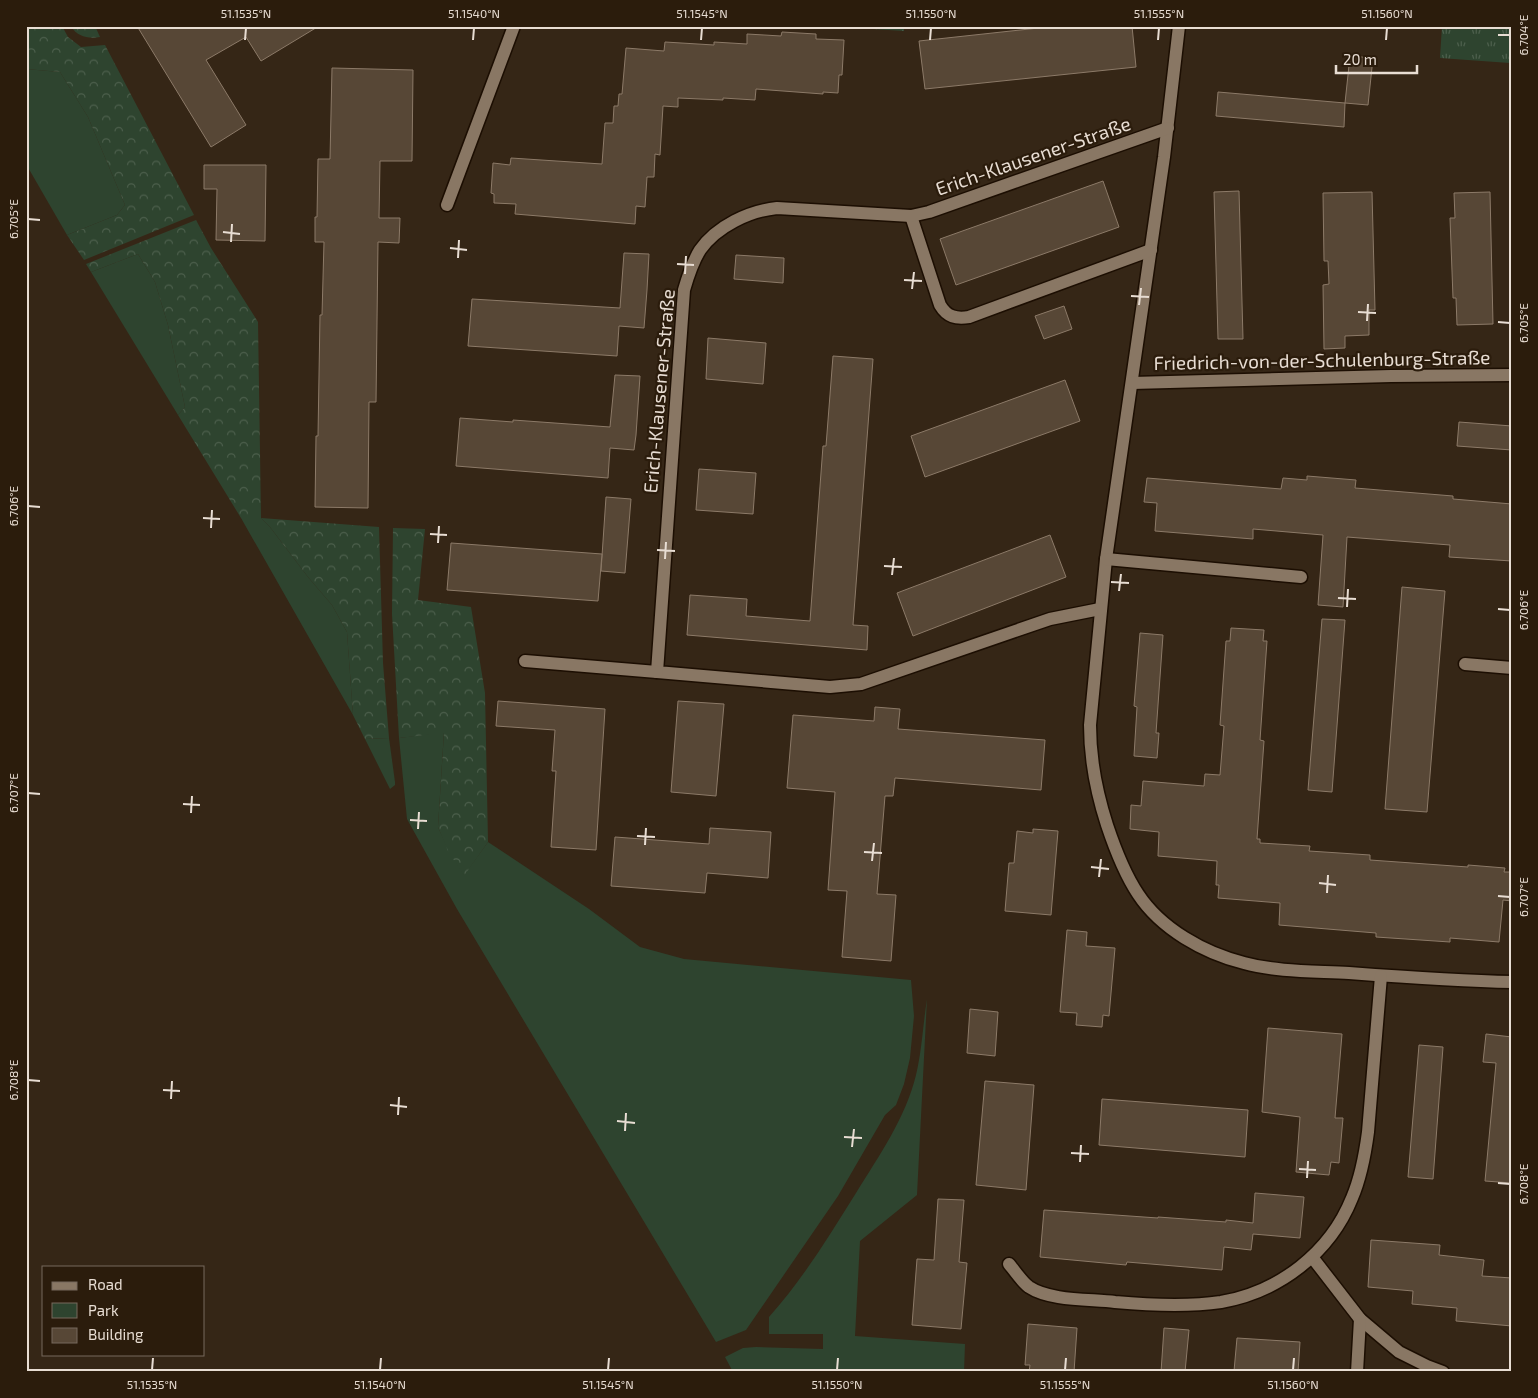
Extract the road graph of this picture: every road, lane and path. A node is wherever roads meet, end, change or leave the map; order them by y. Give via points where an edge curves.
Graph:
1 (514, 26) edge
2 (1179, 26) edge
3 (1168, 128) junction
4 (447, 205) dead end
5 (911, 216) junction
6 (1151, 250) junction
7 (1512, 374) edge
8 (1132, 383) junction
9 (1106, 559) junction
10 (1301, 577) dead end
11 (1100, 609) junction
12 (525, 661) dead end
13 (1465, 664) dead end
14 (1512, 668) edge
15 (657, 672) junction
16 (1381, 976) junction
17 (1512, 982) edge
18 (1312, 1257) junction
19 (1009, 1264) dead end
20 (1360, 1319) junction
21 (1357, 1372) edge
22 (1443, 1372) edge

1 - 4 street
2 - 3 street, Friedrich-von-der-Schulenburg-Straße
3 - 5 street, Erich-Klausener-Straße
3 - 6 street, Friedrich-von-der-Schulenburg-Straße
5 - 6 street via 940,305 955,318 969,317
5 - 15 street, Erich-Klausener-Straße via 777,208 760,210 727,226 701,249 690,269 684,290
6 - 8 street, Friedrich-von-der-Schulenburg-Straße
7 - 8 street, Friedrich-von-der-Schulenburg-Straße
8 - 9 street, Friedrich-von-der-Schulenburg-Straße
9 - 10 street
9 - 11 street, Friedrich-von-der-Schulenburg-Straße
11 - 15 street via 1050,619 860,684 830,687
11 - 16 street, Friedrich-von-der-Schulenburg-Straße via 1090,725 1094,780 1113,843 1138,895 1174,931 1220,956 1269,968
12 - 15 street
13 - 14 street
16 - 17 street, Friedrich-von-der-Schulenburg-Straße
16 - 18 street via 1365,1156 1351,1200 1327,1240
18 - 19 street via 1283,1280 1265,1289 1220,1302 1193,1304 1136,1304 1055,1296 1028,1286
18 - 20 street
20 - 21 street
20 - 22 street via 1399,1352

